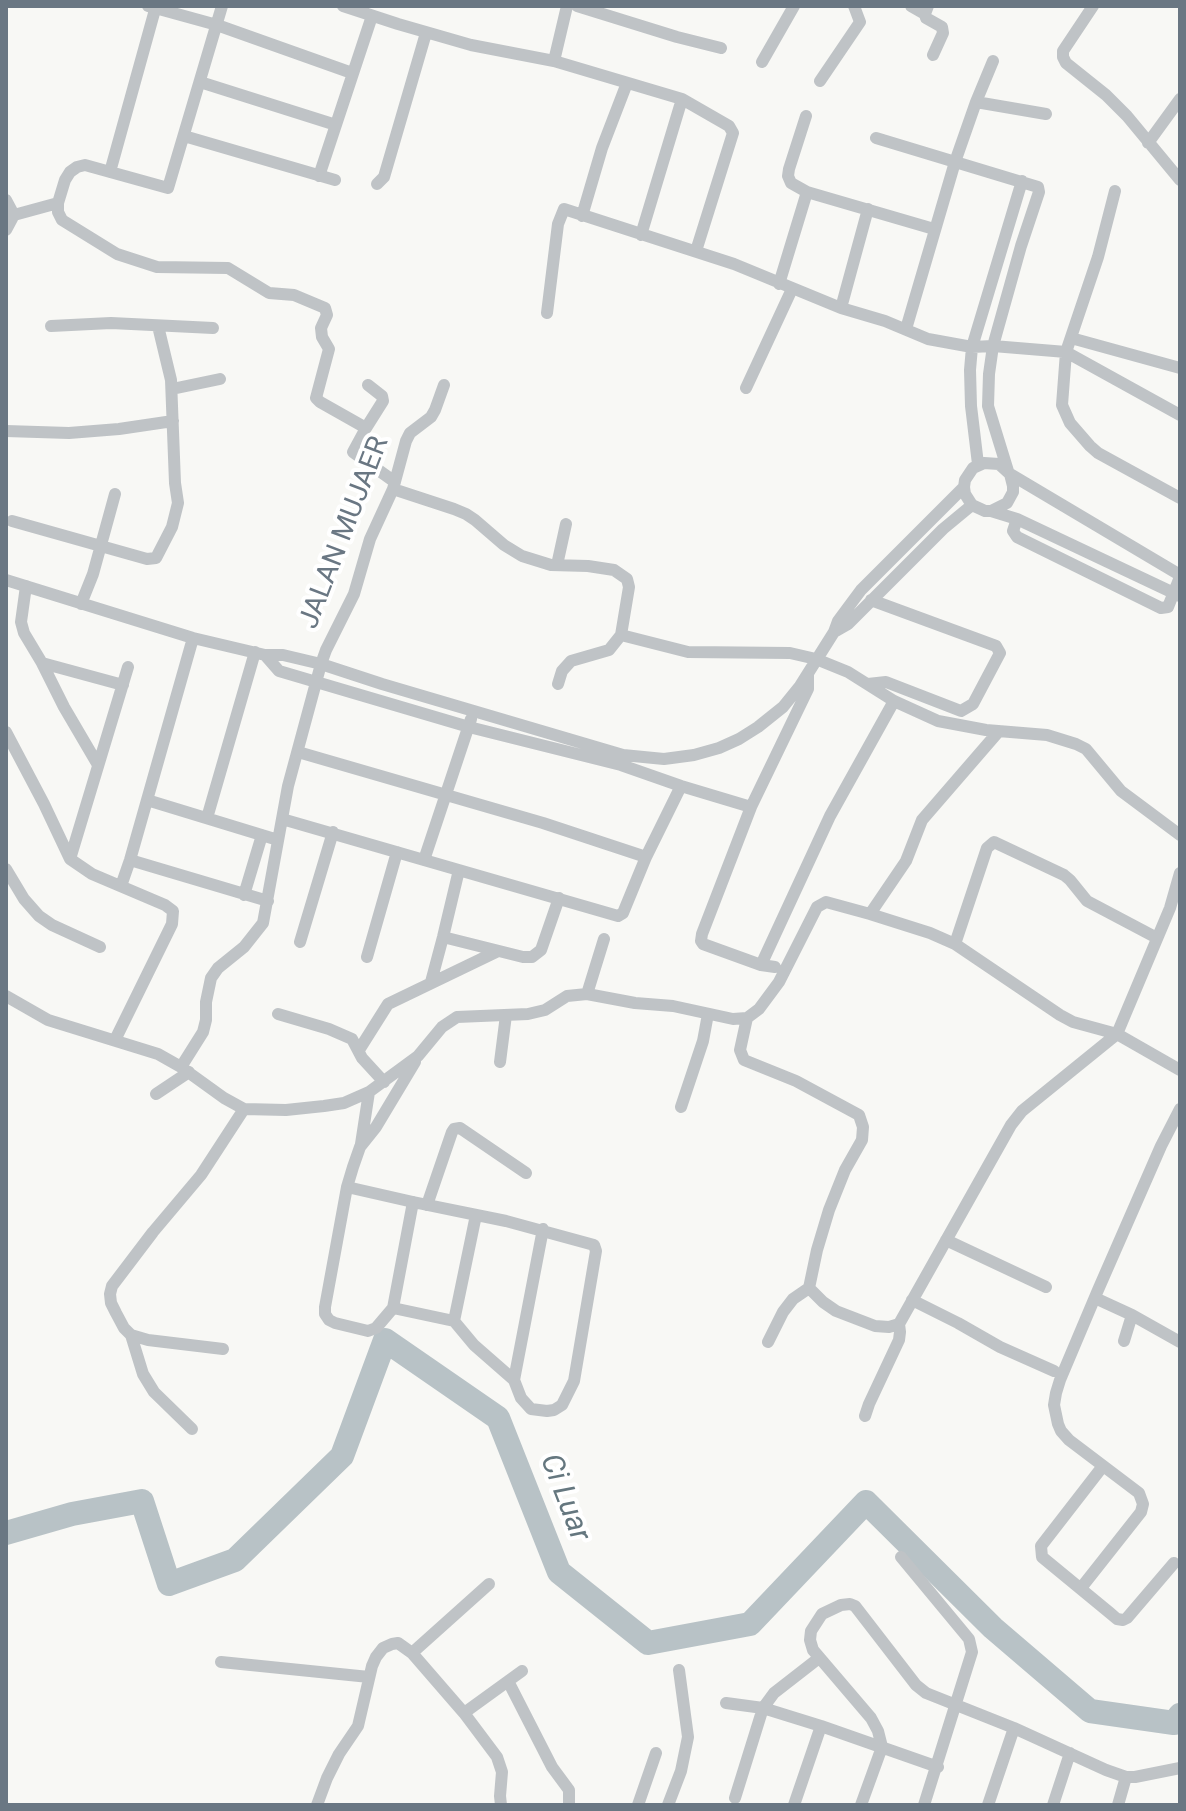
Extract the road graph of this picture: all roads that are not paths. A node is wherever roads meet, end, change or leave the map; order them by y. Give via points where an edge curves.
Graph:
1 (222, 6) edge
2 (343, 6) edge
3 (567, 6) edge
4 (577, 6) edge
5 (628, 6) edge
6 (794, 6) edge
7 (854, 6) edge
8 (911, 6) edge
9 (1093, 6) edge
10 (154, 7) edge
11 (926, 10) edge
12 (372, 16) junction
13 (624, 20) junction
14 (217, 25) junction
15 (426, 33) junction
16 (721, 48) dead end
17 (933, 55) dead end
18 (554, 61) junction
19 (993, 61) dead end
20 (762, 62) dead end
21 (352, 73) junction
22 (820, 81) dead end
23 (200, 82) junction
24 (627, 83) junction
25 (682, 99) junction
26 (1180, 99) edge
27 (976, 102) junction
28 (1046, 114) dead end
29 (806, 116) dead end
30 (336, 125) junction
31 (184, 136) junction
32 (876, 138) dead end
33 (1148, 143) junction
34 (955, 162) junction
35 (110, 172) junction
36 (319, 176) junction
37 (335, 180) dead end
38 (1180, 180) edge
39 (1022, 181) junction
40 (377, 184) dead end
41 (1115, 191) dead end
42 (807, 192) junction
43 (6, 200) edge
44 (58, 203) junction
45 (868, 209) junction
46 (14, 215) junction
47 (582, 216) junction
48 (934, 229) junction
49 (6, 230) edge
50 (641, 235) junction
51 (696, 251) junction
52 (785, 286) junction
53 (841, 308) junction
54 (547, 313) dead end
55 (51, 326) dead end
56 (158, 326) junction
57 (213, 328) dead end
58 (906, 329) junction
59 (1071, 338) junction
60 (993, 346) junction
61 (972, 347) junction
62 (1066, 352) junction
63 (1180, 368) edge
64 (220, 379) dead end
65 (368, 385) dead end
66 (444, 385) dead end
67 (746, 388) dead end
68 (172, 389) junction
69 (971, 406) junction
70 (988, 406) junction
71 (1180, 413) edge
72 (173, 421) junction
73 (366, 428) junction
74 (6, 431) edge
75 (978, 464) junction
76 (1009, 472) junction
77 (394, 485) junction
78 (964, 487) junction
79 (115, 494) dead end
80 (1180, 498) edge
81 (972, 505) junction
82 (991, 511) junction
83 (932, 518) junction
84 (1017, 519) junction
85 (12, 521) dead end
86 (566, 524) dead end
87 (943, 529) junction
88 (101, 546) junction
89 (557, 565) junction
90 (1180, 576) edge
91 (6, 580) edge
92 (26, 586) junction
93 (1177, 594) edge
94 (871, 600) junction
95 (81, 604) junction
96 (834, 632) junction
97 (621, 635) junction
98 (193, 638) junction
99 (260, 654) junction
100 (816, 659) junction
101 (42, 663) junction
102 (321, 664) junction
103 (128, 667) dead end
104 (808, 672) junction
105 (316, 681) junction
106 (558, 684) dead end
107 (868, 684) junction
108 (123, 685) junction
109 (894, 701) junction
110 (474, 711) junction
111 (469, 727) junction
112 (999, 731) junction
113 (6, 732) edge
114 (297, 747) junction
115 (622, 760) junction
116 (98, 765) junction
117 (681, 786) junction
118 (445, 795) junction
119 (147, 800) junction
120 (751, 807) junction
121 (207, 818) junction
122 (282, 819) junction
123 (333, 832) junction
124 (262, 835) junction
125 (1180, 835) edge
126 (278, 840) junction
127 (397, 852) junction
128 (646, 857) junction
129 (70, 859) junction
130 (130, 860) junction
131 (424, 860) junction
132 (6, 869) edge
133 (459, 870) junction
134 (1180, 873) edge
135 (121, 886) junction
136 (244, 895) junction
137 (559, 898) junction
138 (268, 901) junction
139 (870, 914) junction
140 (443, 937) junction
141 (1157, 938) junction
142 (604, 939) dead end
143 (300, 942) dead end
144 (955, 944) junction
145 (100, 947) dead end
146 (498, 951) junction
147 (367, 957) dead end
148 (761, 965) junction
149 (775, 967) dead end
150 (431, 982) junction
151 (587, 994) junction
152 (6, 996) edge
153 (278, 1014) dead end
154 (708, 1014) junction
155 (506, 1015) junction
156 (747, 1018) junction
157 (1117, 1034) junction
158 (115, 1040) junction
159 (359, 1050) junction
160 (418, 1056) junction
161 (500, 1062) dead end
162 (185, 1069) junction
163 (1180, 1070) edge
164 (384, 1082) junction
165 (369, 1092) junction
166 (156, 1094) dead end
167 (681, 1107) dead end
168 (244, 1109) junction
169 (1180, 1109) edge
170 (360, 1147) junction
171 (526, 1173) dead end
172 (347, 1187) junction
173 (413, 1202) junction
174 (427, 1205) junction
175 (476, 1215) junction
176 (543, 1229) junction
177 (946, 1240) junction
178 (1046, 1287) dead end
179 (809, 1288) junction
180 (1095, 1298) junction
181 (912, 1300) junction
182 (393, 1308) junction
183 (1132, 1315) junction
184 (454, 1321) junction
185 (899, 1324) junction
186 (131, 1335) junction
187 (1124, 1341) dead end
188 (768, 1342) dead end
189 (1180, 1342) edge
190 (223, 1349) dead end
191 (1054, 1371) dead end
192 (514, 1380) junction
193 (865, 1416) dead end
194 (192, 1429) dead end
195 (1103, 1466) junction
196 (901, 1557) dead end
197 (1174, 1563) dead end
198 (489, 1584) dead end
199 (1081, 1588) junction
200 (412, 1653) junction
201 (819, 1658) junction
202 (221, 1662) dead end
203 (679, 1670) dead end
204 (522, 1671) dead end
205 (369, 1677) junction
206 (508, 1681) junction
207 (726, 1703) dead end
208 (956, 1704) junction
209 (763, 1708) junction
210 (464, 1713) junction
211 (821, 1726) junction
212 (1014, 1728) junction
213 (882, 1747) junction
214 (656, 1753) dead end
215 (1070, 1753) junction
216 (938, 1767) junction
217 (1180, 1768) edge
218 (1126, 1777) junction
219 (735, 1798) dead end
220 (317, 1805) edge
221 (501, 1805) edge
222 (569, 1805) edge
223 (638, 1805) edge
224 (668, 1805) edge
225 (794, 1805) edge
226 (861, 1805) edge
227 (924, 1805) edge
228 (988, 1805) edge
229 (1053, 1805) edge
230 (1118, 1805) edge

1 - 14 street
2 - 12 street
3 - 18 street
4 - 13 street
5 - 13 street
6 - 20 street
7 - 22 street via 860,22
8 - 11 street
9 - 33 street via 1063,57 1127,116
10 - 14 street
10 - 35 street
11 - 17 street via 926,18 943,33
12 - 15 street
12 - 21 street
13 - 16 street
14 - 21 street
14 - 23 street
15 - 18 street
15 - 40 street via 384,177
18 - 24 street
19 - 27 street
21 - 30 street
23 - 30 street
23 - 31 street
24 - 25 street
24 - 47 street
25 - 50 street
25 - 51 street via 733,131
26 - 33 street
27 - 28 street
27 - 34 street
29 - 42 street via 788,176
30 - 36 street
31 - 35 street via 168,188
31 - 36 street
32 - 34 street
33 - 38 street
34 - 39 street
34 - 48 street
35 - 44 street via 77,167 65,180
36 - 37 street
39 - 60 street via 1037,185 1039,192
39 - 61 street
41 - 59 street
42 - 45 street
42 - 52 street
43 - 46 street
44 - 46 street
44 - 73 street via 62,220 117,254 157,267 228,268 269,293 294,295 325,308 321,328 329,349 316,398
45 - 48 street
45 - 53 street
46 - 49 street
47 - 50 street
47 - 54 street via 564,209 559,217
48 - 58 street
50 - 51 street
51 - 52 street
52 - 53 street
52 - 67 street
53 - 58 street
55 - 56 street
56 - 57 street
56 - 68 street
58 - 61 street
59 - 62 street
59 - 63 street
60 - 61 street
60 - 62 street
60 - 70 street
61 - 69 street
62 - 71 street
62 - 80 street via 1062,405 1070,423 1098,453
64 - 68 street
65 - 73 street via 383,401
66 - 77 street, JALAN MUJAER via 431,417 410,433
68 - 72 street
69 - 70 street
69 - 75 street
70 - 76 street
72 - 74 street via 69,433
72 - 88 street via 178,503 156,558
73 - 77 street via 353,452
75 - 76 street via 994,462
75 - 78 street
76 - 82 street via 1011,498
76 - 90 street
77 - 89 street via 475,520 522,556
77 - 102 street, JALAN MUJAER via 354,594
78 - 81 street
78 - 83 street
79 - 88 street
81 - 82 street
81 - 87 street
82 - 84 street
83 - 87 street
83 - 96 street via 861,590
84 - 93 street
84 - 93 street via 1017,537 1161,608
85 - 88 street
86 - 89 street
87 - 94 street
88 - 95 street
89 - 97 street via 614,570 627,579
90 - 93 street
91 - 92 street
92 - 95 street
92 - 101 street via 21,622
94 - 96 street
94 - 107 street via 996,646 1000,653 973,704 961,711 886,682
95 - 98 street
96 - 100 street
97 - 100 street via 688,652 790,653
97 - 106 street via 609,650 571,661
98 - 99 street
98 - 119 street
99 - 102 street
99 - 105 street via 279,671
99 - 121 street
100 - 104 street
100 - 107 street
101 - 108 street
101 - 116 street
102 - 105 street, JALAN MUJAER
102 - 110 street
103 - 108 street
104 - 115 street via 783,707 739,739 694,755
104 - 120 street via 808,689
105 - 111 street
105 - 114 street, JALAN MUJAER
107 - 109 street
108 - 116 street
109 - 112 street via 938,721
109 - 148 street via 830,816
110 - 111 street
110 - 115 street
111 - 115 street
111 - 118 street
112 - 125 street via 1047,735 1086,749 1121,791
112 - 139 street via 922,820 906,861
113 - 129 street
114 - 118 street
114 - 122 street, JALAN MUJAER
115 - 117 street
116 - 129 street
117 - 120 street
117 - 128 street
118 - 128 street
118 - 131 street
119 - 121 street
119 - 130 street
120 - 148 street via 701,941
121 - 124 street
122 - 123 street
122 - 126 street, JALAN MUJAER
123 - 127 street
123 - 143 street
124 - 126 street
124 - 136 street
126 - 138 street, JALAN MUJAER
127 - 131 street
127 - 147 street
128 - 137 street via 617,916
129 - 135 street
130 - 135 street
130 - 136 street
131 - 133 street
132 - 145 street via 39,916
133 - 137 street
133 - 140 street
134 - 141 street
135 - 158 street via 165,905 173,916
136 - 138 street
137 - 146 street via 537,954 527,958
138 - 162 street, JALAN MUJAER via 257,933 211,978 203,1032
139 - 144 street
139 - 156 street via 826,902 817,907 779,982
140 - 146 street
140 - 150 street
141 - 144 street via 1087,901 1064,875 994,842 987,848
141 - 157 street
142 - 151 street
144 - 157 street via 1060,1015
146 - 150 street
148 - 149 street
150 - 159 street via 388,1004
151 - 154 street
151 - 155 street via 567,996 545,1010
152 - 158 street via 48,1020
153 - 159 street via 343,1034
154 - 156 street
154 - 167 street
155 - 160 street via 457,1017
155 - 161 street
156 - 179 street via 740,1050 744,1060 796,1081 862,1121 862,1140 829,1210
157 - 163 street
157 - 177 street via 1022,1111
158 - 162 street
159 - 164 street
160 - 164 street
160 - 170 street
162 - 166 street
162 - 168 street
164 - 165 street
165 - 168 street via 324,1106
165 - 170 street
168 - 186 street via 201,1175 112,1286 111,1303
169 - 180 street
170 - 172 street
171 - 174 street via 454,1129
172 - 173 street
172 - 182 street via 325,1314 335,1323 368,1331
173 - 174 street
173 - 182 street
174 - 175 street
175 - 176 street
175 - 184 street
176 - 192 street
176 - 192 street via 591,1243 596,1251 574,1381 562,1405 547,1411 526,1405
177 - 178 street
177 - 181 street
179 - 185 street via 849,1316 875,1326
179 - 188 street via 783,1312
180 - 183 street
180 - 195 street via 1054,1405 1061,1431
181 - 185 street
181 - 191 street
182 - 184 street
183 - 187 street
183 - 189 street
184 - 192 street
185 - 193 street via 899,1340
186 - 190 street
186 - 194 street via 154,1392
195 - 199 street via 1139,1493 1142,1509
195 - 199 street via 1040,1550
196 - 208 street via 972,1645
197 - 199 street via 1123,1620
198 - 200 street
200 - 205 street via 398,1643 383,1648
200 - 210 street
201 - 208 street via 810,1640 816,1622 822,1614 850,1604 916,1685
201 - 209 street
201 - 213 street via 871,1718
202 - 205 street
203 - 224 street via 688,1737
204 - 206 street
205 - 220 street via 358,1726
206 - 210 street
206 - 222 street via 569,1790
207 - 209 street
208 - 212 street
208 - 216 street
209 - 211 street
209 - 219 street
210 - 221 street via 500,1765
211 - 213 street
211 - 225 street
212 - 215 street
212 - 228 street
213 - 216 street
213 - 226 street
214 - 223 street
215 - 218 street
215 - 229 street
216 - 227 street
217 - 218 street
218 - 230 street

